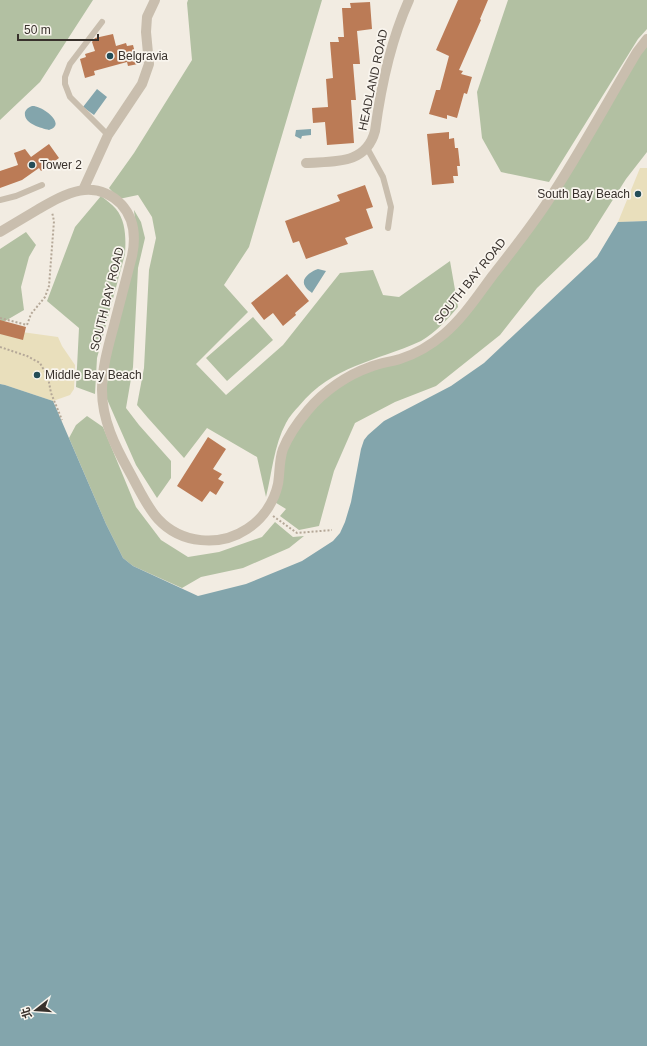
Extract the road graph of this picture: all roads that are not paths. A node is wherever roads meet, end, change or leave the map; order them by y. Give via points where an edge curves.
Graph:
1 (155, 0) edge
2 (409, 0) edge
3 (102, 22) dead end
4 (647, 39) edge
5 (108, 134) junction
6 (367, 148) junction
7 (306, 164) dead end
8 (42, 185) dead end
9 (83, 190) junction
10 (0, 200) edge
11 (388, 228) dead end
12 (0, 232) edge

1 - 5 street via 147,17 149,64 142,84
2 - 6 street, HEADLAND ROAD via 393,40 375,131
3 - 5 lane via 70,64 65,84 70,97
4 - 9 street, SOUTH BAY ROAD via 634,56 548,202 450,329 422,350 367,368 324,394 289,436 280,461 276,490 266,511 252,526 224,540 203,541 188,538 169,528 156,516 144,498 113,440 104,412 102,376 132,256 134,230 127,212 114,198 101,192
5 - 9 street
6 - 7 street, HEADLAND ROAD via 356,157
6 - 11 lane via 383,177 390,207
8 - 10 lane
9 - 12 street, SOUTH BAY ROAD via 63,195

